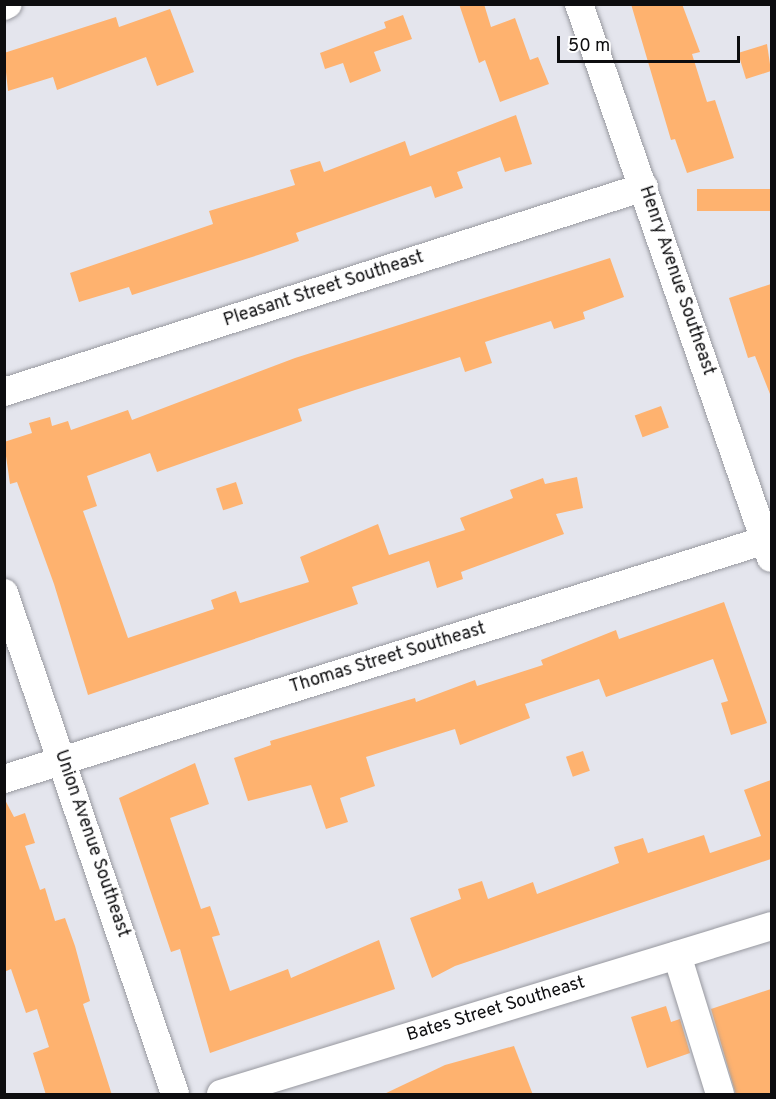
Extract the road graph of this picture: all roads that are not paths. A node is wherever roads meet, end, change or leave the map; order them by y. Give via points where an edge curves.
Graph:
1 (579, 4) edge
2 (644, 187) junction
3 (4, 392) edge
4 (769, 545) edge
5 (4, 593) edge
6 (63, 761) junction
7 (4, 780) edge
8 (771, 926) edge
9 (677, 955) junction
10 (175, 1095) edge
11 (221, 1095) edge
12 (720, 1095) edge

1 - 2 street, Henry Avenue Southeast
2 - 3 street, Pleasant Street Southeast
2 - 4 street, Henry Avenue Southeast
4 - 6 street, Thomas Street Southeast
5 - 6 street, Union Avenue Southeast
6 - 7 street, Thomas Street Southeast
6 - 10 street, Union Avenue Southeast
8 - 9 street, Bates Street Southeast
9 - 11 street, Bates Street Southeast
9 - 12 street

